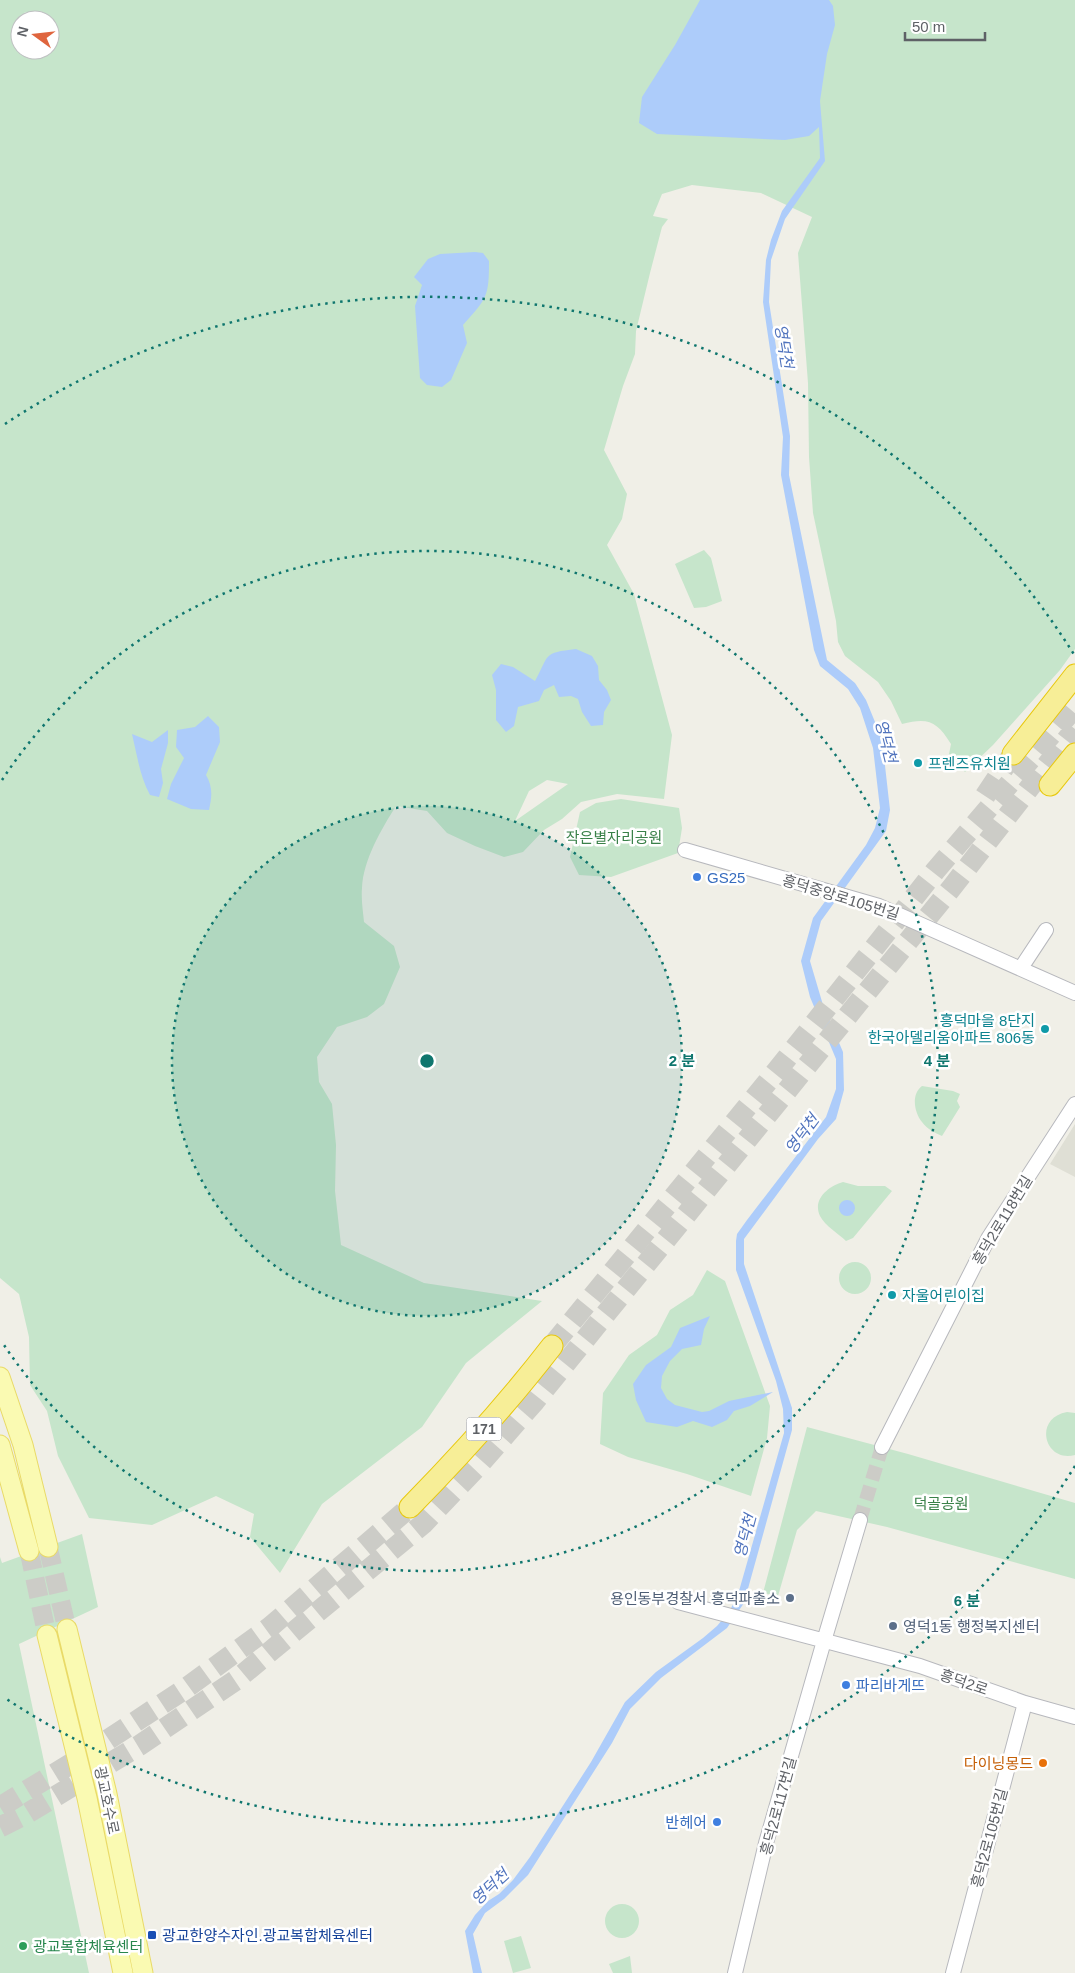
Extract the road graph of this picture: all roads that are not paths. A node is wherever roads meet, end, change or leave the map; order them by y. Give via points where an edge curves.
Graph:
1 (1075, 675) edge
2 (1013, 754) tunnel mouth
3 (1075, 754) edge
4 (1050, 785) dead end
5 (685, 850) dead end
6 (1046, 930) dead end
7 (1021, 968) junction
8 (1075, 993) edge
9 (1075, 1104) edge
10 (552, 1346) tunnel mouth
11 (0, 1377) edge
12 (0, 1445) edge
13 (882, 1447) tunnel mouth
14 (410, 1507) tunnel mouth
15 (860, 1520) tunnel mouth
16 (48, 1547) tunnel mouth
17 (29, 1551) tunnel mouth
18 (678, 1602) dead end
19 (66, 1629) tunnel mouth
20 (48, 1635) tunnel mouth
21 (824, 1640) junction
22 (1025, 1703) junction
23 (1075, 1717) edge
24 (123, 1973) edge
25 (143, 1973) edge
26 (735, 1973) edge
27 (953, 1973) edge

1 - 2 highway
3 - 4 highway
5 - 7 street, 흥덕중앙로105번길 via 890,910
6 - 7 street
7 - 8 street, 흥덕중앙로105번길
9 - 13 street, 흥덕2로118번길 via 989,1237
10 - 14 highway, 171 via 518,1391
11 - 16 main road via 23,1445
12 - 17 main road
15 - 21 street
18 - 21 street, 흥덕2로
19 - 25 main road, 광교호수로 via 107,1794
20 - 24 main road, 광교호수로
21 - 22 street, 흥덕2로 via 920,1666
21 - 26 street, 흥덕2로117번길 via 766,1843
22 - 23 street, 흥덕2로
22 - 27 street, 흥덕2로105번길

